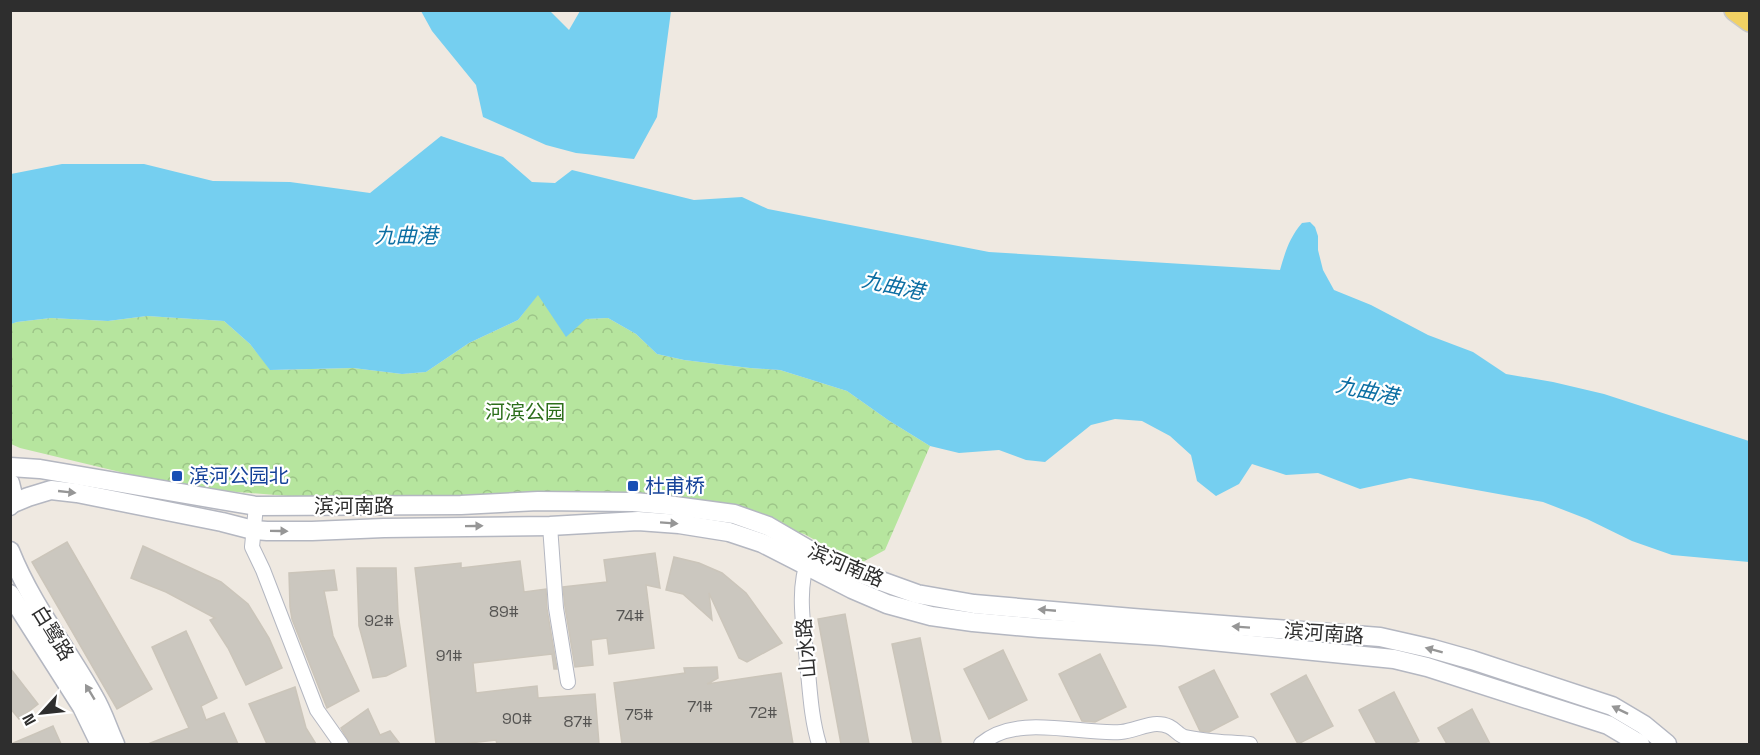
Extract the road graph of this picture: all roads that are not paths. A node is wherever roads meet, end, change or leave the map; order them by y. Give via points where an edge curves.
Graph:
1 (1735, 10) edge
2 (1749, 21) edge
3 (10, 467) edge
4 (10, 483) edge
5 (11, 505) edge
6 (256, 506) junction
7 (549, 526) junction
8 (253, 530) junction
9 (10, 551) edge
10 (808, 558) junction
11 (10, 594) edge
12 (568, 682) dead end
13 (100, 744) edge
14 (115, 744) edge
15 (341, 744) edge
16 (819, 744) edge
17 (981, 744) edge
18 (1250, 744) edge
19 (1640, 744) edge
20 (1666, 744) edge

1 - 2 main road
3 - 6 street, 滨河南路 via 50,470
4 - 5 street
5 -> 8 street via 51,490
6 - 8 street
6 - 10 street, 滨河南路 via 538,501 667,505 734,514 768,526
8 -> 7 street
7 -> 10 street via 638,521 699,527 729,532
7 - 12 street
8 - 15 street via 252,547 317,710
14 -> 9 street, 白鹭路 via 95,699 38,609
10 - 16 street, 山水路 via 802,615 813,723
10 - 19 street via 852,589 887,604 931,615 1394,659 1608,725
20 -> 10 street, 滨河南路 via 1644,724 1612,706 1472,660 1380,637 974,603 917,594
11 - 13 street, 白鹭路 via 76,697
17 - 18 street via 1026,727 1120,732 1157,724 1173,727 1182,737

